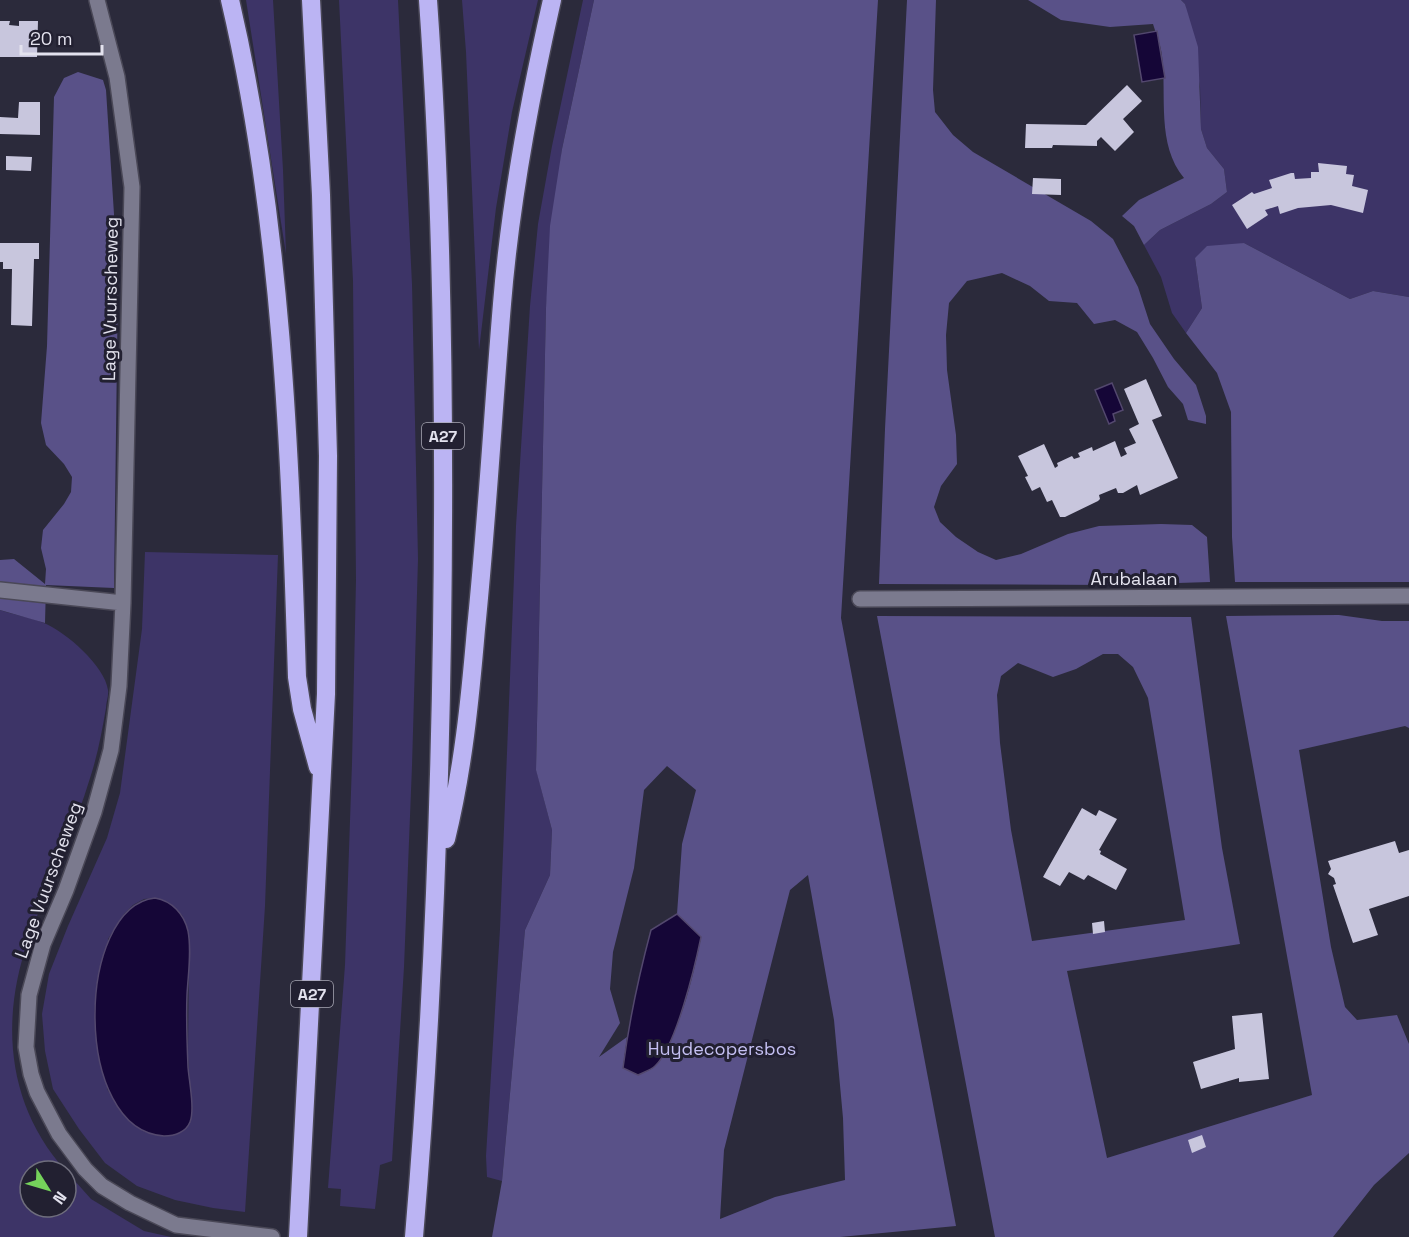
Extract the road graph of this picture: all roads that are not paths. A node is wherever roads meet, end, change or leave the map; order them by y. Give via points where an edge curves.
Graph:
1 (97, 0) edge
2 (230, 0) edge
3 (311, 0) edge
4 (428, 0) edge
5 (552, 0) edge
6 (0, 590) edge
7 (1409, 596) edge
8 (860, 599) dead end
9 (123, 603) junction
10 (323, 783) junction
11 (437, 873) junction
12 (272, 1237) edge
13 (298, 1237) edge
14 (414, 1237) edge

1 - 9 street, Lage Vuurscheweg via 117,77 132,187
2 - 10 highway, A27 via 260,151 280,315 291,481 298,695
3 - 10 highway, A27 via 328,456
4 - 11 highway, A27 via 443,381
5 - 11 highway, A27 via 510,235 465,737
6 - 9 street
7 - 8 street, Arubalaan
9 - 12 street, Lage Vuurscheweg via 111,750 94,812 43,944 29,995 26,1047 31,1074 59,1134 102,1186 176,1225
10 - 13 highway, A27
11 - 14 highway, A27

